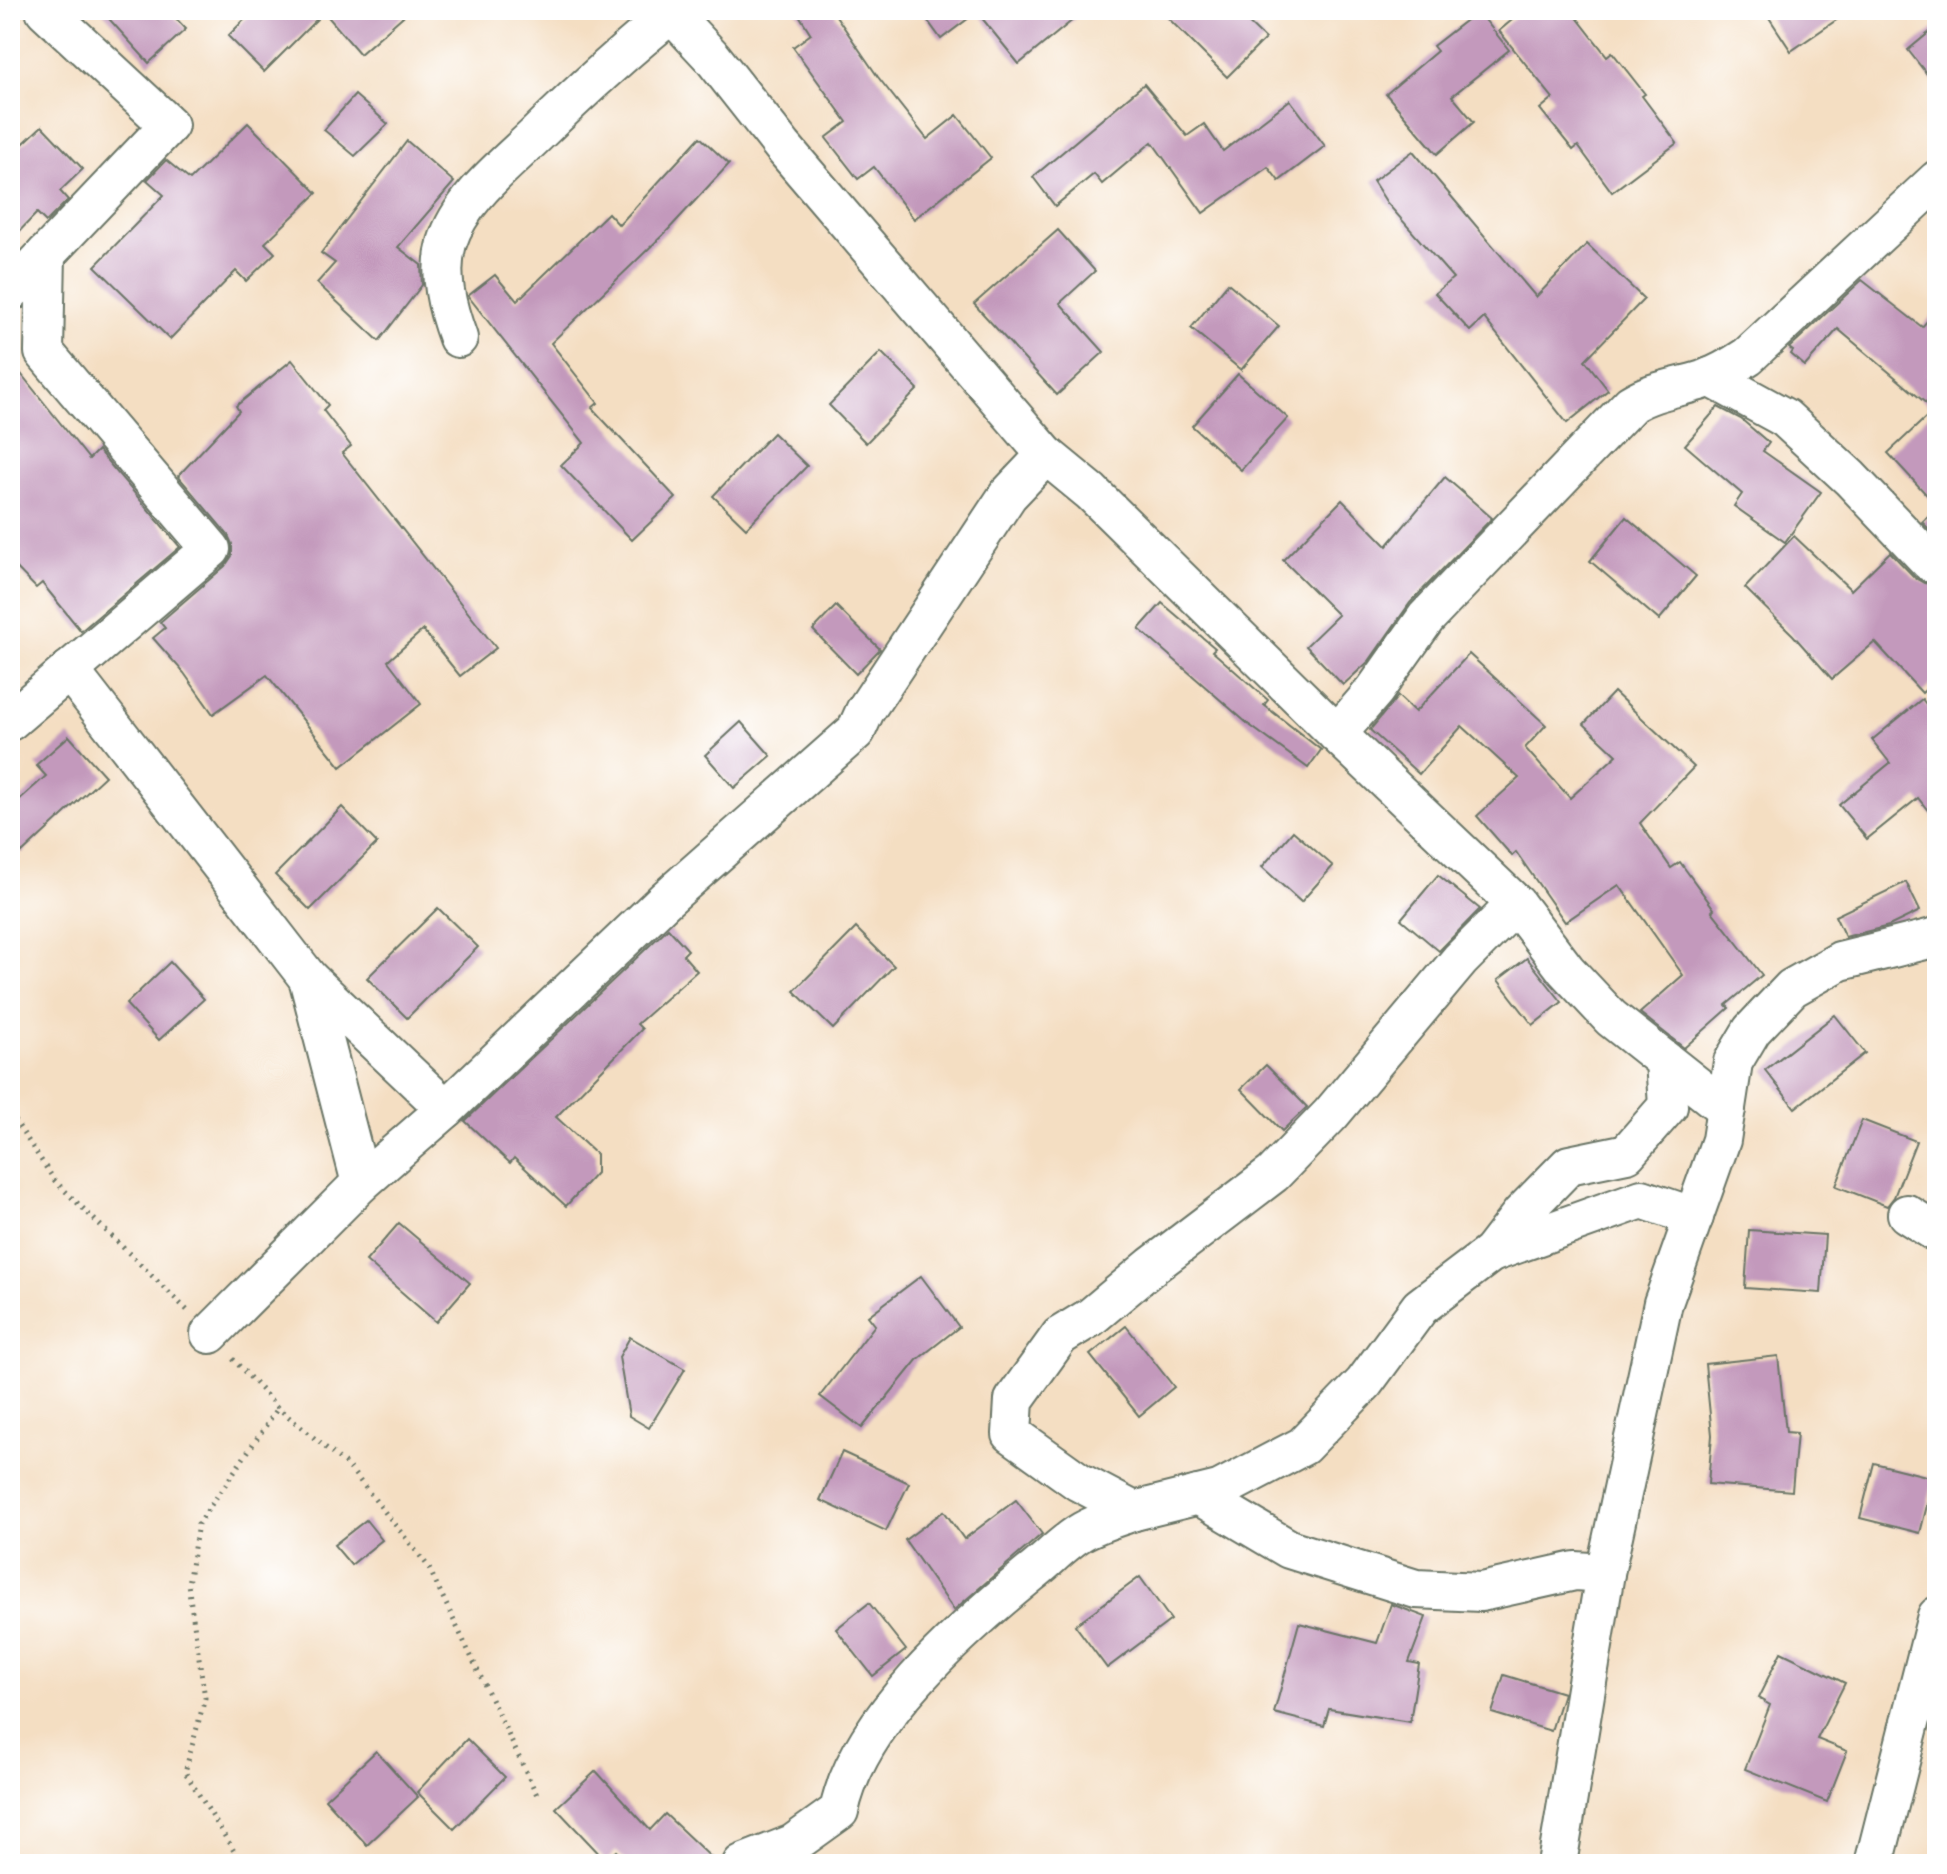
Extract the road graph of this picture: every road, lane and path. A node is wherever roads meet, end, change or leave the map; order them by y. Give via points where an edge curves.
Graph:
1 (45, 10) edge
2 (670, 12) edge
3 (1937, 180) edge
4 (46, 254) junction
5 (10, 292) edge
6 (458, 338) dead end
7 (1710, 377) junction
8 (1046, 455) junction
9 (1937, 564) edge
10 (69, 670) junction
11 (10, 721) edge
12 (1337, 734) junction
13 (1516, 904) junction
14 (1937, 937) edge
15 (308, 978) junction
16 (1665, 1061) junction
17 (446, 1109) junction
18 (1726, 1109) junction
19 (10, 1113) edge
20 (361, 1183) junction
21 (1694, 1217) junction
22 (1491, 1253) junction
23 (210, 1334) junction
24 (278, 1408) junction
25 (1198, 1495) junction
26 (1134, 1511) junction
27 (1605, 1573) junction
28 (1934, 1640) edge
29 (537, 1795) dead end
30 (242, 1864) edge
31 (742, 1864) edge
32 (1557, 1864) edge
33 (1874, 1864) edge

1 - 4 street via 169,125
2 - 6 street via 488,181 456,221 446,245 443,283
2 - 8 street
3 - 7 street via 1748,356
4 - 5 street
4 - 10 street via 44,352 211,549
7 - 9 street via 1785,418
7 - 12 street via 1647,394 1631,404 1426,618
8 - 12 street via 1091,492
8 - 17 street via 1008,495 856,731 665,900
10 - 11 street
10 - 15 street
12 - 13 street
13 - 16 street via 1611,1018
13 - 26 street via 1460,960 1331,1114 1273,1174 1060,1336 1014,1400 1012,1434 1079,1482
14 - 18 street via 1840,961 1792,988 1752,1030 1733,1062
15 - 17 street
15 - 20 street
16 - 18 street
16 - 22 street via 1668,1106 1646,1134 1627,1153 1569,1165
17 - 20 street
18 - 21 street via 1721,1140
19 - 23 path via 55,1181
20 - 23 street
21 - 22 street via 1642,1199
21 - 27 street via 1663,1303
22 - 25 street via 1420,1307 1364,1383 1303,1446 1219,1490
23 - 24 path
24 - 29 path via 348,1466 428,1566
24 - 30 path via 198,1524 188,1584 205,1698 185,1772
25 - 26 street
25 - 27 street via 1289,1549 1416,1589 1481,1592 1575,1571
26 - 31 street via 1082,1531 945,1649 880,1723 844,1787 839,1811 793,1844
27 - 32 street
28 - 33 street

